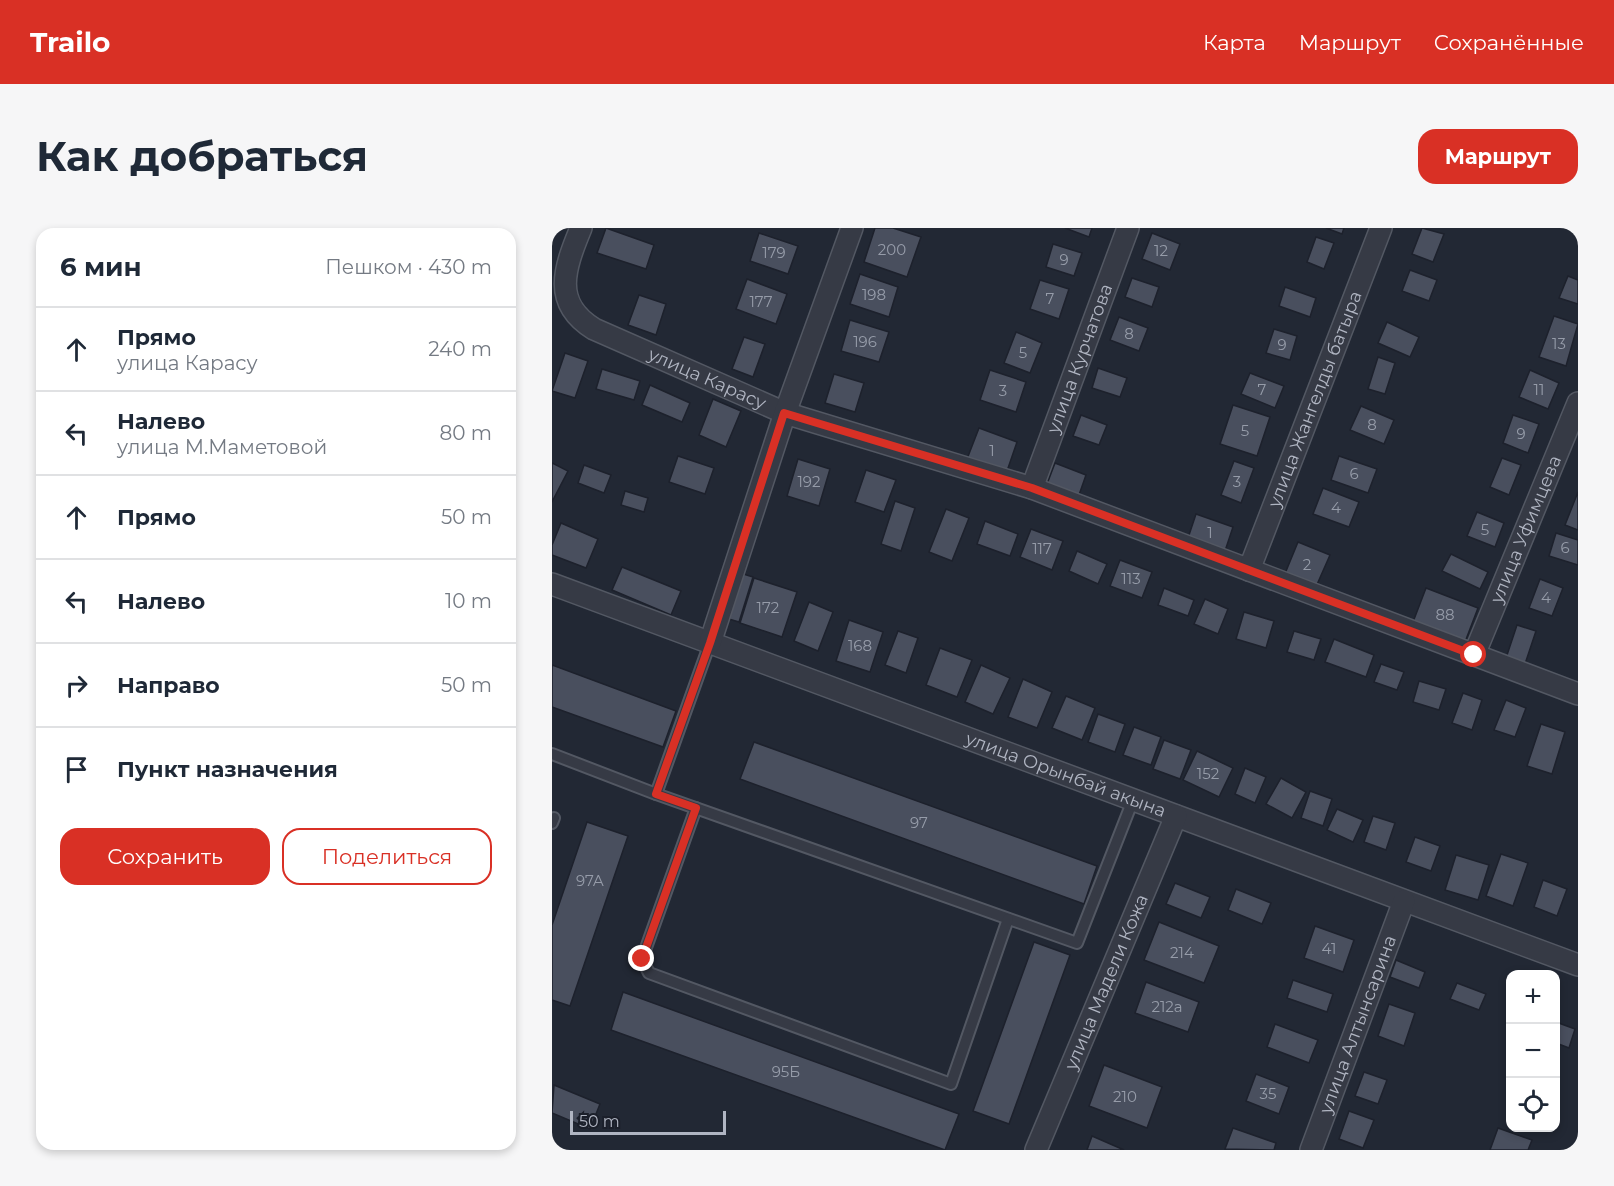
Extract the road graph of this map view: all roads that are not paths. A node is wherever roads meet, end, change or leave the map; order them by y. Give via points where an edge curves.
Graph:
1 (580, 228) edge
2 (852, 228) edge
3 (1128, 228) edge
4 (1381, 228) edge
5 (1578, 403) edge
6 (784, 413) junction
7 (1032, 488) junction
8 (1249, 570) junction
9 (552, 584) edge
10 (710, 643) junction
11 (1474, 655) junction
12 (1578, 694) edge
13 (552, 754) edge
14 (656, 794) junction
15 (1133, 800) junction
16 (696, 808) junction
17 (1176, 816) junction
18 (1404, 901) junction
19 (1008, 919) junction
20 (1578, 965) edge
21 (1036, 1150) edge
22 (1311, 1150) edge

1 - 6 street, улица Карасу via 562,274 566,305 576,319
2 - 6 street
3 - 7 street, улица Курчатова
4 - 8 street, улица Жангелды батыра
5 - 11 street, улица Уфимцева
6 - 7 street, улица Карасу
6 - 10 street
7 - 8 street, улица Карасу
8 - 11 street, улица Карасу
9 - 10 street, улица Орынбай акына
10 - 14 lane
10 - 15 street, улица Орынбай акына
11 - 12 street, улица Карасу
13 - 14 lane
14 - 16 lane
15 - 17 street, улица Орынбай акына
15 - 19 lane via 1077,944
16 - 19 lane
16 - 19 lane via 642,959 649,973 951,1084
17 - 18 street, улица Орынбай акына
17 - 21 street, улица Мадели Кожа
18 - 20 street, улица Орынбай акына
18 - 22 street, улица Алтынсарина

